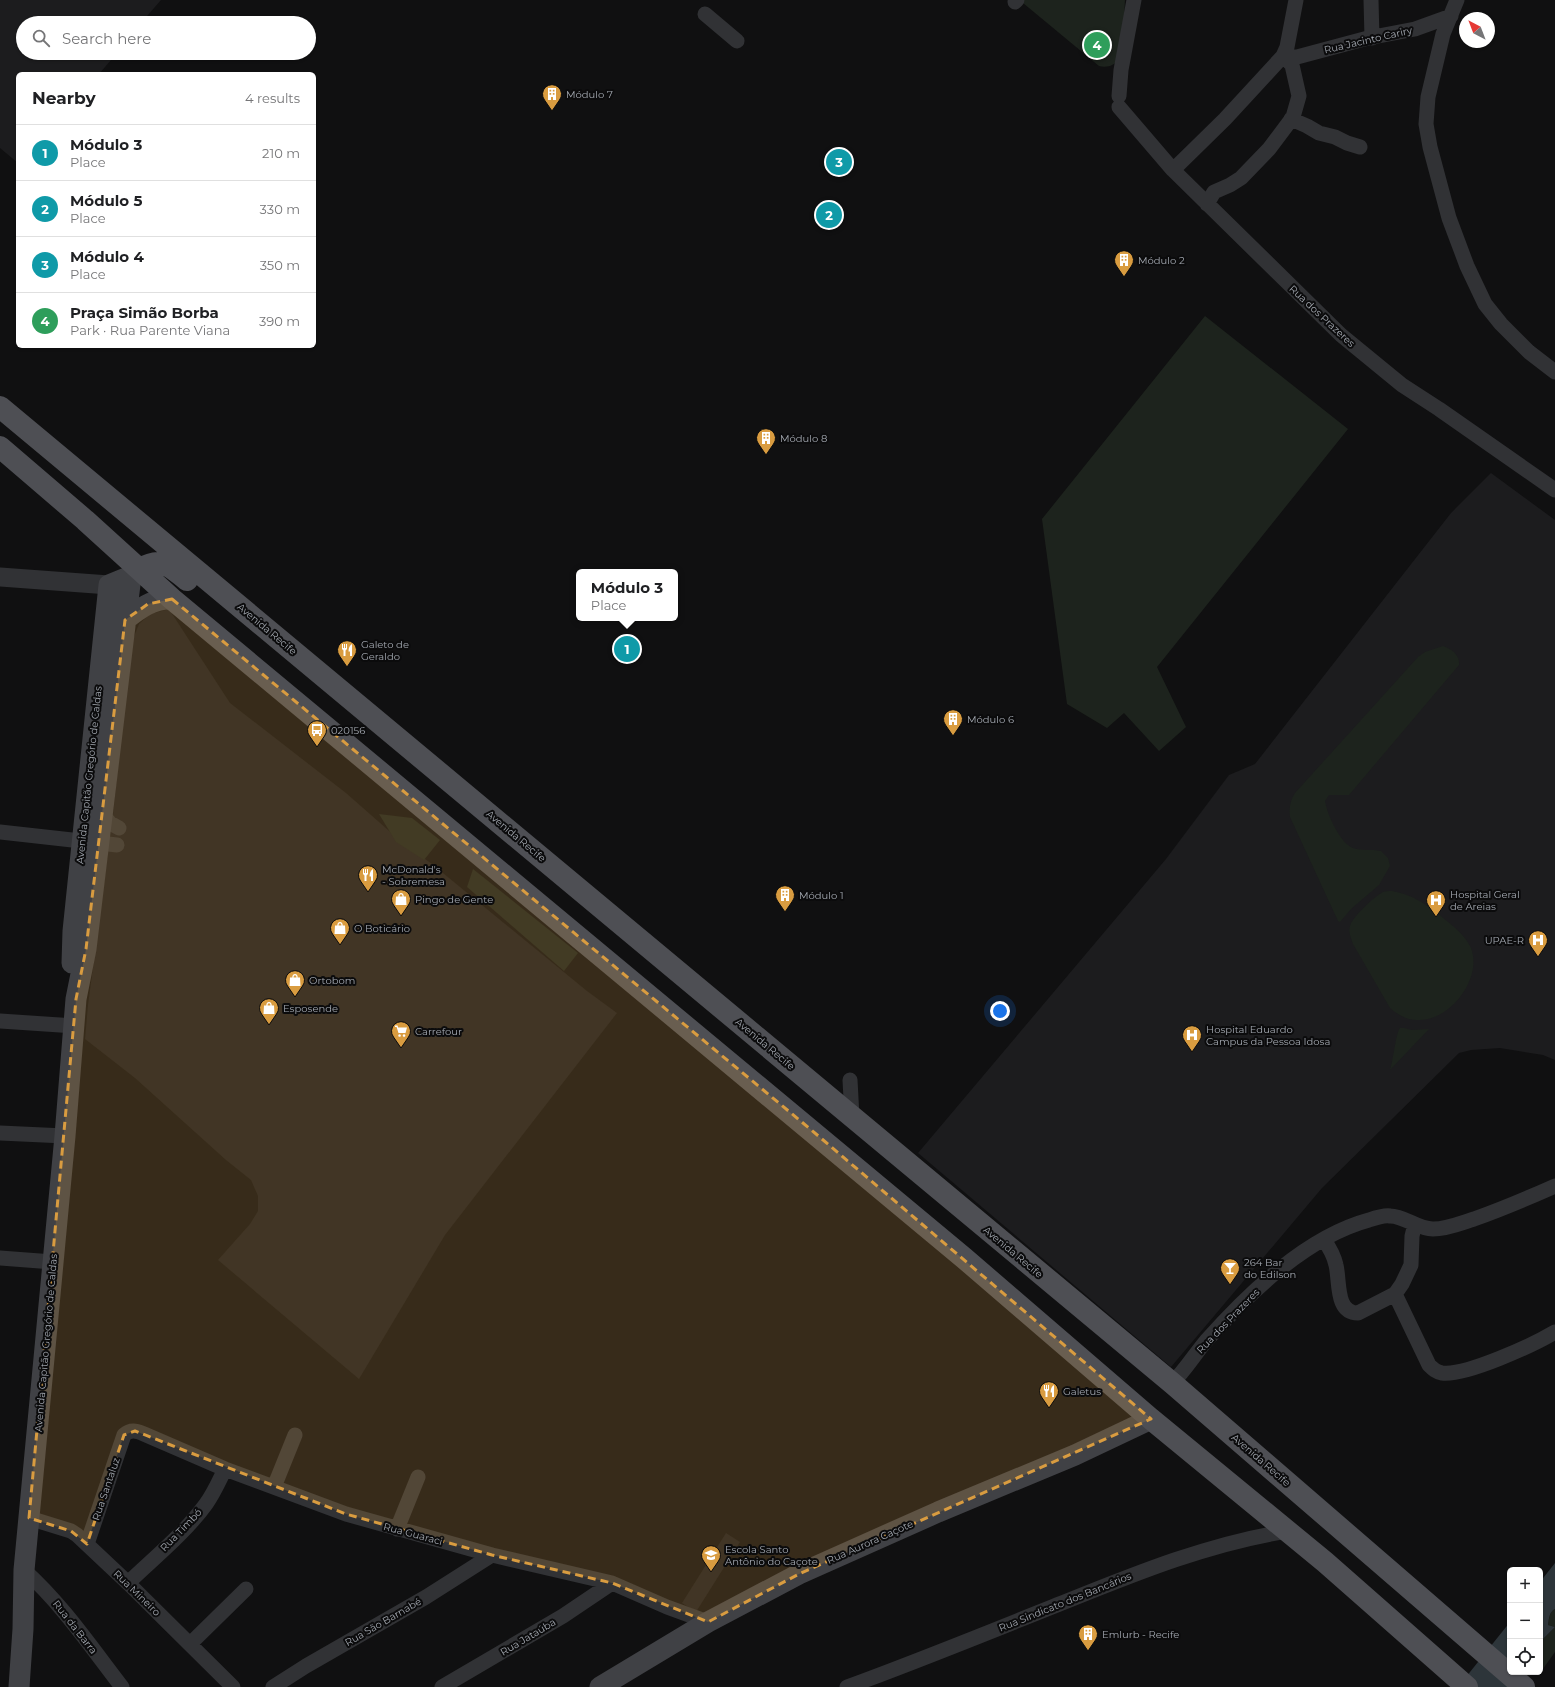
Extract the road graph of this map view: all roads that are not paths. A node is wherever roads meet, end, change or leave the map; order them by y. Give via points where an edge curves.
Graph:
1 (1137, 0) edge
2 (1296, 0) edge
3 (1366, 0) edge
4 (1457, 0) edge
5 (705, 14) dead end
6 (1451, 16) junction
7 (1372, 38) junction
8 (737, 41) dead end
9 (1283, 56) junction
10 (1291, 119) junction
11 (1360, 147) dead end
12 (1173, 170) junction
13 (1207, 204) junction
14 (1555, 372) edge
15 (0, 407) edge
16 (0, 447) edge
17 (1555, 490) edge
18 (135, 572) junction
19 (0, 577) edge
20 (109, 585) junction
21 (172, 599) junction
22 (125, 620) junction
23 (360, 706) junction
24 (102, 814) junction
25 (119, 828) dead end
26 (0, 832) edge
27 (99, 843) junction
28 (0, 1021) edge
29 (75, 1026) junction
30 (850, 1080) dead end
31 (852, 1117) junction
32 (0, 1133) edge
33 (66, 1136) junction
34 (1555, 1186) edge
35 (1415, 1224) junction
36 (1324, 1240) junction
37 (0, 1258) edge
38 (52, 1262) junction
39 (1395, 1294) junction
40 (1555, 1332) edge
41 (1172, 1383) junction
42 (1151, 1418) junction
43 (124, 1435) joint
44 (295, 1435) dead end
45 (225, 1469) junction
46 (418, 1477) dead end
47 (274, 1487) junction
48 (29, 1518) junction
49 (397, 1529) junction
50 (1288, 1531) junction
51 (87, 1544) junction
52 (492, 1555) junction
53 (24, 1570) junction
54 (128, 1583) junction
55 (612, 1584) junction
56 (246, 1589) dead end
57 (708, 1622) junction
58 (190, 1644) junction
59 (867, 1684) edge
60 (19, 1687) edge
61 (122, 1687) edge
62 (233, 1687) edge
63 (273, 1687) edge
64 (442, 1687) edge
65 (600, 1687) edge
66 (847, 1687) edge
67 (1467, 1687) edge
68 (1524, 1687) edge

1 - 12 street, Rua dos Prazeres via 1121,70 1119,102
2 - 9 street
3 - 7 street
4 - 6 street
5 - 8 street
6 - 7 street, Rua Jacinto Cariry via 1415,29
6 - 14 street via 1443,34 1428,97 1426,124 1449,218 1485,304 1506,330
7 - 9 street, Rua Jacinto Cariry via 1297,57
9 - 10 street via 1292,65 1299,96
9 - 12 street via 1226,119
10 - 11 street via 1319,133
10 - 13 street via 1269,149 1250,169 1241,178 1214,192
12 - 13 street, Rua dos Prazeres
13 - 17 street, Rua dos Prazeres via 1341,335 1378,366
15 - 23 main road, Avenida Recife
16 - 18 main road
18 - 20 main road
18 - 21 main road
18 - 22 main road, Avenida Capitão Gregório de Caldas
18 - 23 main road via 156,562 171,567 328,692
19 - 20 street
20 - 27 main road, Avenida Capitão Gregório de Caldas
21 - 22 main road via 164,598 148,604
21 - 42 main road via 809,1128
22 - 24 main road, Avenida Capitão Gregório de Caldas
23 - 31 main road, Avenida Recife
24 - 25 street
24 - 27 main road, Avenida Capitão Gregório de Caldas
26 - 27 street
27 - 29 main road, Avenida Capitão Gregório de Caldas via 73,931
28 - 29 street
29 - 33 main road, Avenida Capitão Gregório de Caldas
30 - 31 street
31 - 41 main road, Avenida Recife
32 - 33 street
33 - 38 main road, Avenida Capitão Gregório de Caldas
34 - 35 street, Rua dos Prazeres via 1503,1209 1446,1227 1433,1229
35 - 36 street, Rua dos Prazeres via 1390,1216 1369,1220 1337,1232
35 - 39 street via 1411,1265
36 - 39 street via 1337,1266 1339,1290 1346,1310 1358,1314
36 - 41 street, Rua dos Prazeres via 1284,1267 1254,1292 1206,1341
37 - 38 street
38 - 48 main road, Avenida Capitão Gregório de Caldas
39 - 40 street via 1429,1365 1443,1373 1457,1372 1510,1355
41 - 68 main road, Avenida Recife
42 - 50 main road
42 - 57 main road, Rua Aurora Caçote via 1075,1455 826,1562
43 - 45 street, Rua Guaraci via 128,1431 144,1434
43 - 51 street, Rua Santaluz
44 - 47 street
45 - 47 street, Rua Guaraci
45 - 54 street, Rua Timbó via 206,1504
46 - 49 street
47 - 49 street, Rua Guaraci via 346,1514
48 - 51 street, Rua Mineiro via 71,1532
48 - 53 main road, Avenida Capitão Gregório de Caldas
49 - 52 street, Rua Guaraci
50 - 59 street, Rua Sindicato dos Bancários via 1228,1544 1152,1567
50 - 67 main road
51 - 54 street, Rua Mineiro
52 - 55 street, Rua Guaraci
52 - 63 street, Rua São Barnabé
53 - 60 main road, Avenida Capitão Gregório de Caldas
53 - 61 street, Rua da Barra via 42,1586
54 - 58 street, Rua Mineiro
55 - 57 street, Rua Guaraci
55 - 64 street, Rua Jataúba
56 - 58 street
57 - 65 main road, Rua Aurora Caçote
58 - 62 street, Rua Mineiro
59 - 66 street, Rua Sindicato dos Bancários

